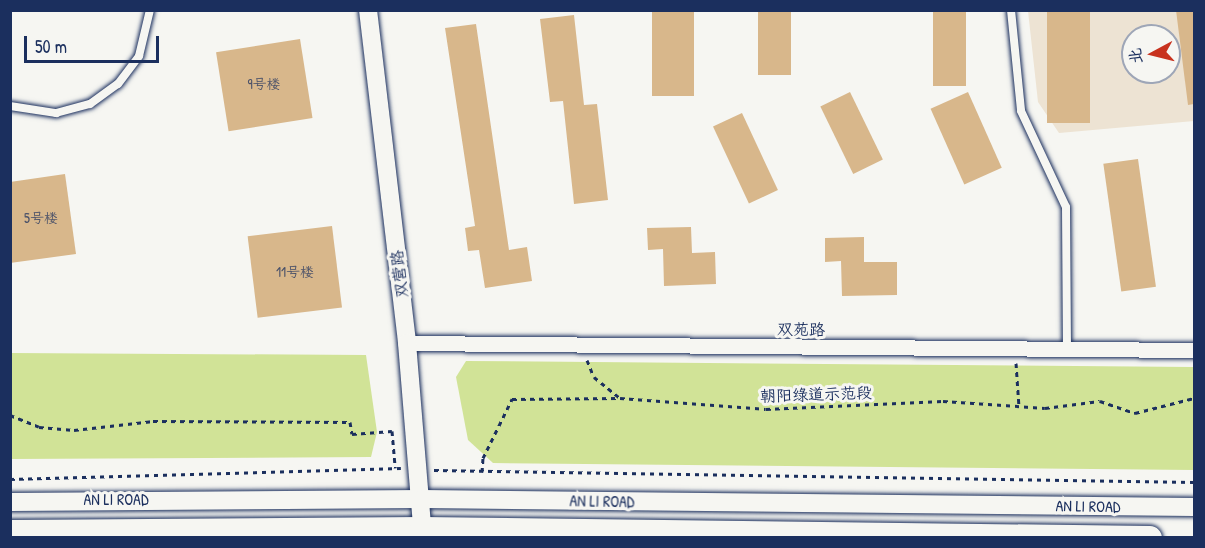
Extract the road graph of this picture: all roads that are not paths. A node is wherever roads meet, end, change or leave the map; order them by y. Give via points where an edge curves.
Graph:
1 (150, 10) edge
2 (1011, 10) edge
3 (372, 13) edge
4 (10, 106) edge
5 (407, 343) junction
6 (1067, 350) junction
7 (1194, 350) edge
8 (422, 499) junction
9 (10, 502) edge
10 (1194, 507) edge
11 (10, 532) edge
12 (422, 533) edge
13 (1150, 537) edge

1 - 4 lane via 140,56 109,91 90,104 56,113
2 - 6 lane via 1021,111 1066,207
3 - 5 street, 双营路
5 - 6 street, 双苑路
5 - 8 street, 双营路
6 - 7 street, 双苑路
8 - 9 street, AN LI ROAD
8 - 10 street, AN LI ROAD
8 - 12 street, 双营路
11 - 12 main road, AN LI ROAD
12 - 13 main road, AN LI ROAD

